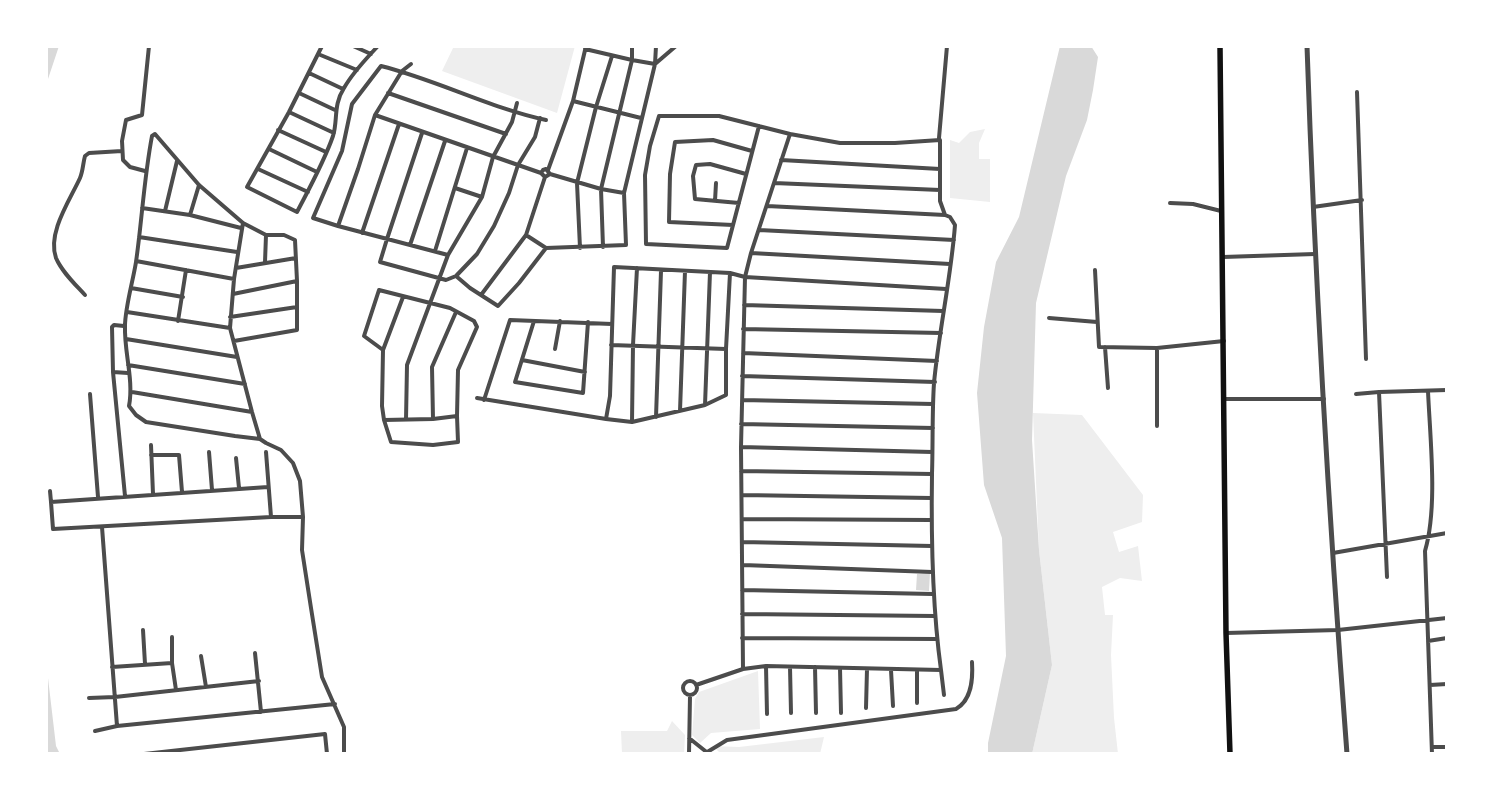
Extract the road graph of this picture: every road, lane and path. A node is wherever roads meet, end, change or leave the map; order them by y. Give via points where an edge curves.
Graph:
1 (149, 46) edge
2 (322, 46) edge
3 (353, 46) edge
4 (378, 46) edge
5 (632, 46) edge
6 (656, 46) edge
7 (676, 46) edge
8 (947, 46) edge
9 (1220, 46) edge
10 (1307, 46) edge
11 (585, 48) edge
12 (318, 54) junction
13 (371, 54) junction
14 (612, 56) junction
15 (632, 60) junction
16 (411, 64) dead end
17 (655, 64) junction
18 (357, 70) junction
19 (402, 71) junction
20 (309, 73) junction
21 (343, 89) junction
22 (1357, 92) dead end
23 (299, 93) junction
24 (388, 93) junction
25 (573, 101) junction
26 (517, 103) dead end
27 (596, 107) junction
28 (335, 110) junction
29 (515, 111) junction
30 (619, 111) junction
31 (289, 112) junction
32 (374, 116) junction
33 (540, 118) junction
34 (641, 118) junction
35 (546, 120) dead end
36 (399, 124) junction
37 (759, 126) junction
38 (278, 130) junction
39 (334, 133) junction
40 (422, 133) junction
41 (506, 134) junction
42 (790, 134) junction
43 (939, 138) dead end
44 (445, 141) junction
45 (467, 148) junction
46 (268, 149) junction
47 (122, 151) junction
48 (752, 151) junction
49 (326, 152) junction
50 (494, 157) junction
51 (782, 160) junction
52 (177, 161) junction
53 (518, 165) junction
54 (258, 169) junction
55 (940, 170) junction
56 (145, 171) junction
57 (317, 172) junction
58 (549, 172) junction
59 (541, 173) junction
60 (746, 174) junction
61 (545, 177) junction
62 (577, 183) junction
63 (716, 183) dead end
64 (774, 183) junction
65 (199, 186) junction
66 (455, 188) junction
67 (601, 190) junction
68 (940, 190) junction
69 (308, 192) junction
70 (624, 193) junction
71 (482, 197) junction
72 (1362, 200) junction
73 (715, 201) junction
74 (739, 203) junction
75 (1170, 203) dead end
76 (766, 206) junction
77 (1313, 207) junction
78 (142, 208) junction
79 (165, 211) junction
80 (1221, 211) junction
81 (945, 214) junction
82 (190, 216) junction
83 (243, 222) junction
84 (733, 225) junction
85 (338, 226) junction
86 (241, 228) junction
87 (759, 230) junction
88 (362, 233) junction
89 (266, 235) junction
90 (526, 235) junction
91 (139, 238) junction
92 (387, 239) junction
93 (954, 240) junction
94 (410, 245) junction
95 (603, 247) junction
96 (546, 248) junction
97 (580, 248) junction
98 (435, 251) junction
99 (237, 252) junction
100 (751, 253) junction
101 (1315, 254) junction
102 (448, 255) junction
103 (1223, 257) junction
104 (296, 258) junction
105 (136, 261) junction
106 (265, 262) junction
107 (950, 264) junction
108 (236, 268) junction
109 (637, 268) junction
110 (186, 270) junction
111 (1095, 270) dead end
112 (661, 271) junction
113 (685, 271) junction
114 (710, 272) junction
115 (730, 273) junction
116 (456, 276) junction
117 (745, 277) junction
118 (234, 279) junction
119 (439, 280) junction
120 (297, 281) junction
121 (132, 288) junction
122 (946, 289) junction
123 (233, 294) junction
124 (481, 294) junction
125 (85, 295) dead end
126 (404, 296) junction
127 (183, 297) junction
128 (431, 302) junction
129 (744, 305) junction
130 (297, 307) junction
131 (943, 311) junction
132 (127, 312) junction
133 (456, 312) junction
134 (230, 317) junction
135 (1049, 318) dead end
136 (534, 320) junction
137 (178, 321) junction
138 (560, 321) junction
139 (588, 322) junction
140 (1098, 322) junction
141 (612, 324) junction
142 (124, 326) junction
143 (230, 328) junction
144 (743, 329) junction
145 (940, 333) junction
146 (126, 339) junction
147 (234, 341) junction
148 (1224, 341) junction
149 (611, 344) junction
150 (633, 345) junction
151 (658, 347) junction
152 (1105, 347) junction
153 (682, 348) junction
154 (707, 348) junction
155 (1157, 348) junction
156 (555, 349) dead end
157 (726, 349) junction
158 (383, 350) junction
159 (743, 352) junction
160 (237, 357) junction
161 (1366, 359) dead end
162 (522, 360) junction
163 (937, 361) junction
164 (128, 365) junction
165 (113, 372) junction
166 (585, 372) junction
167 (128, 373) junction
168 (742, 376) junction
169 (935, 382) junction
170 (245, 384) junction
171 (1108, 388) dead end
172 (1447, 390) edge
173 (1428, 391) junction
174 (132, 392) junction
175 (1379, 392) junction
176 (90, 394) dead end
177 (1356, 394) dead end
178 (477, 398) dead end
179 (1223, 399) junction
180 (484, 400) junction
181 (742, 400) junction
182 (1324, 400) junction
183 (933, 404) junction
184 (705, 405) junction
185 (680, 411) junction
186 (252, 412) junction
187 (457, 416) junction
188 (656, 417) junction
189 (433, 419) junction
190 (606, 419) junction
191 (384, 420) junction
192 (406, 420) junction
193 (632, 422) junction
194 (742, 424) junction
195 (1157, 426) dead end
196 (933, 428) junction
197 (260, 439) junction
198 (151, 445) dead end
199 (741, 448) junction
200 (209, 452) dead end
201 (266, 452) dead end
202 (932, 452) junction
203 (151, 455) junction
204 (236, 458) dead end
205 (741, 471) junction
206 (932, 474) junction
207 (268, 487) junction
208 (239, 488) junction
209 (212, 490) junction
210 (50, 492) dead end
211 (182, 492) junction
212 (153, 494) junction
213 (742, 495) junction
214 (125, 496) junction
215 (98, 497) junction
216 (931, 498) junction
217 (51, 502) junction
218 (271, 517) junction
219 (303, 517) junction
220 (742, 519) junction
221 (931, 520) junction
222 (102, 527) junction
223 (53, 529) junction
224 (46, 530) edge
225 (1447, 533) edge
226 (1430, 535) junction
227 (742, 542) junction
228 (1385, 544) junction
229 (932, 546) junction
230 (1333, 553) junction
231 (743, 565) junction
232 (932, 572) junction
233 (1387, 577) dead end
234 (742, 590) junction
235 (934, 594) junction
236 (742, 614) junction
237 (935, 616) junction
238 (1447, 618) edge
239 (1428, 621) junction
240 (143, 630) dead end
241 (1338, 630) junction
242 (1226, 633) junction
243 (172, 637) dead end
244 (742, 638) junction
245 (1447, 638) edge
246 (937, 640) junction
247 (1428, 640) junction
248 (256, 653) dead end
249 (201, 656) dead end
250 (972, 662) dead end
251 (172, 663) junction
252 (145, 664) junction
253 (766, 666) junction
254 (112, 667) junction
255 (790, 667) junction
256 (815, 667) junction
257 (840, 668) junction
258 (743, 669) junction
259 (867, 669) junction
260 (891, 670) junction
261 (917, 670) junction
262 (941, 670) junction
263 (259, 681) junction
264 (1447, 684) edge
265 (696, 685) junction
266 (1430, 685) junction
267 (206, 687) junction
268 (176, 690) junction
269 (944, 695) dead end
270 (690, 696) junction
271 (115, 697) junction
272 (89, 698) dead end
273 (917, 703) dead end
274 (335, 704) junction
275 (893, 706) dead end
276 (866, 708) dead end
277 (262, 712) junction
278 (816, 712) dead end
279 (791, 713) dead end
280 (840, 713) dead end
281 (767, 714) dead end
282 (117, 726) junction
283 (95, 731) dead end
284 (689, 738) junction
285 (1432, 747) junction
286 (1447, 747) edge
287 (706, 753) edge
288 (144, 754) edge
289 (327, 754) edge
290 (344, 754) edge
291 (689, 754) edge
292 (1230, 754) edge
293 (1347, 754) edge
294 (1432, 754) edge

1 - 47 street via 142,115 126,120
2 - 12 street
3 - 13 street
4 - 13 street
5 - 15 street
6 - 17 street
7 - 17 street
8 - 43 street
9 - 80 main road
10 - 77 street
11 - 14 street
11 - 25 street
12 - 18 street
12 - 20 street
13 - 18 street
14 - 15 street
14 - 27 street
15 - 17 street
15 - 30 street
16 - 19 street
17 - 34 street
18 - 21 street
19 - 24 street
19 - 29 street
19 - 85 street via 381,66 352,104 342,151 313,218
20 - 21 street
20 - 23 street
21 - 28 street
22 - 72 street
23 - 28 street
23 - 31 street
24 - 32 street
24 - 41 street
25 - 27 street
25 - 58 street
26 - 29 street
27 - 30 street
27 - 62 street
28 - 39 street
29 - 33 street
29 - 41 street
30 - 34 street
30 - 67 street
31 - 38 street
31 - 39 street
32 - 36 street
32 - 85 street
33 - 35 street
33 - 53 street via 535,137
34 - 70 street
36 - 40 street
36 - 88 street
37 - 42 street
37 - 48 street
37 - 84 street via 719,116 659,116 650,146 645,175 646,244 727,248
38 - 46 street
38 - 49 street
39 - 49 street
40 - 44 street
40 - 92 street
41 - 50 street
42 - 51 street
42 - 55 street via 840,143 940,140
44 - 45 street
44 - 94 street
45 - 50 street
45 - 66 street
46 - 54 street
46 - 57 street
47 - 56 street via 123,160 130,167
47 - 125 street via 85,156 81,175 63,210 58,228 56,259
48 - 60 street
48 - 84 street via 713,140 675,142 670,174 669,222
49 - 57 street
50 - 53 street
50 - 71 street
51 - 55 street
51 - 64 street
52 - 56 street via 155,134
52 - 65 street
52 - 79 street
53 - 59 street
53 - 116 street via 494,226 477,254
54 - 69 street
54 - 69 street via 247,187 297,212
55 - 68 street
56 - 78 street
57 - 69 street
58 - 59 street via 543,170
58 - 61 street
58 - 62 street
59 - 61 street
60 - 73 street via 710,164 696,164 695,198
60 - 74 street
61 - 90 street
62 - 67 street
62 - 97 street
63 - 73 street
64 - 68 street
64 - 76 street
65 - 82 street
65 - 83 street
66 - 71 street
66 - 98 street
67 - 70 street
67 - 95 street
68 - 81 street
70 - 95 street via 626,245
71 - 102 street
72 - 77 street
72 - 161 street
73 - 74 street
74 - 84 street
75 - 80 street via 1193,204
76 - 81 street
76 - 87 street
77 - 101 street
78 - 79 street
78 - 91 street
79 - 82 street
80 - 103 main road
81 - 93 street via 955,225
82 - 86 street
83 - 86 street
83 - 89 street
85 - 88 street
86 - 99 street
87 - 93 street
87 - 100 street
88 - 92 street
89 - 104 street via 284,235 294,240
89 - 106 street
90 - 96 street
90 - 124 street
91 - 99 street
91 - 105 street
92 - 94 street
92 - 119 street via 380,262
93 - 107 street
94 - 98 street
95 - 97 street
96 - 97 street
96 - 124 street via 498,306
98 - 102 street
99 - 108 street
100 - 107 street
100 - 117 street
101 - 103 street
101 - 182 street
102 - 119 street
103 - 148 main road
104 - 106 street
104 - 120 street
105 - 110 street
105 - 121 street
106 - 108 street
107 - 122 street
108 - 118 street
109 - 112 street
109 - 141 street via 614,267
109 - 150 street
110 - 118 street
110 - 127 street
111 - 140 street
112 - 113 street
112 - 151 street
113 - 114 street
113 - 153 street
114 - 115 street
114 - 154 street
115 - 117 street
115 - 157 street
116 - 119 street
116 - 124 street
117 - 122 street
117 - 129 street
118 - 123 street
119 - 128 street
120 - 123 street
120 - 130 street
121 - 127 street
121 - 132 street
122 - 131 street
123 - 134 street
126 - 128 street
126 - 158 street
126 - 158 street via 379,290 364,336
127 - 137 street
128 - 133 street
128 - 192 street via 407,365
129 - 131 street
129 - 144 street
130 - 134 street
130 - 147 street via 298,327 294,331
131 - 145 street
132 - 137 street
132 - 142 street
133 - 187 street via 474,321 476,327 458,370
133 - 189 street via 432,367
134 - 143 street
135 - 140 street
136 - 138 street
136 - 162 street
136 - 180 street via 510,320
137 - 143 street
138 - 139 street
138 - 156 street
139 - 141 street
139 - 166 street
140 - 152 street via 1099,347
141 - 149 street
142 - 146 street
142 - 165 street via 112,327
143 - 147 street
144 - 145 street
144 - 159 street
145 - 163 street
146 - 160 street
146 - 164 street
147 - 160 street
148 - 155 street
148 - 179 main road
149 - 150 street
149 - 190 street
150 - 151 street
150 - 193 street
151 - 153 street
151 - 188 street
152 - 155 street
152 - 171 street
153 - 154 street
153 - 185 street
154 - 157 street
154 - 184 street
155 - 195 street
157 - 184 street via 726,395
158 - 191 street
159 - 163 street
159 - 168 street
160 - 170 street
162 - 166 street
162 - 166 street via 515,382 583,393
163 - 169 street
164 - 167 street
164 - 170 street
165 - 167 street
165 - 214 street
167 - 174 street
168 - 169 street
168 - 181 street
169 - 183 street
170 - 186 street
172 - 173 street
173 - 175 street
173 - 226 street
174 - 186 street
174 - 197 street via 129,406 146,422
175 - 177 street
175 - 228 street
176 - 215 street
178 - 180 street
179 - 182 street
179 - 242 main road
180 - 190 street
181 - 183 street
181 - 194 street
182 - 230 street
183 - 196 street
184 - 185 street
185 - 188 street
186 - 197 street
187 - 189 street
187 - 191 street via 458,442 433,445 392,442
188 - 193 street
189 - 192 street
190 - 193 street
191 - 192 street
194 - 196 street
194 - 199 street
196 - 202 street
197 - 219 street via 281,450 293,463 300,481
198 - 203 street
199 - 202 street
199 - 205 street
200 - 209 street
201 - 207 street
202 - 206 street
203 - 211 street via 179,455
203 - 212 street
204 - 208 street
205 - 206 street
205 - 213 street
206 - 216 street
207 - 208 street
207 - 218 street
208 - 209 street
209 - 211 street
210 - 217 street
211 - 212 street
212 - 214 street
213 - 216 street
213 - 220 street
214 - 215 street
215 - 217 street
216 - 221 street
217 - 223 street
218 - 219 street
218 - 222 street
219 - 274 street via 302,550 322,677
220 - 221 street
220 - 227 street
221 - 229 street
222 - 223 street
222 - 254 street
223 - 224 street
225 - 226 street
226 - 228 street
226 - 239 street via 1425,552
227 - 229 street
227 - 231 street
228 - 230 street
228 - 233 street
229 - 232 street
230 - 241 street
231 - 232 street
231 - 234 street
232 - 235 street
234 - 235 street
234 - 236 street
235 - 237 street
236 - 237 street
236 - 244 street
237 - 246 street
238 - 239 street
239 - 241 street
239 - 247 street
240 - 252 street
241 - 242 street
241 - 293 street
242 - 292 main road
243 - 251 street
244 - 246 street
244 - 258 street
245 - 247 street
246 - 262 street
247 - 266 street
248 - 263 street
249 - 267 street
250 - 287 street via 973,676 967,700 956,709 727,740
251 - 252 street
251 - 268 street
252 - 254 street
253 - 255 street
253 - 258 street
253 - 281 street
254 - 271 street
255 - 256 street
255 - 279 street
256 - 257 street
256 - 278 street
257 - 259 street
257 - 280 street
258 - 265 street
259 - 260 street
259 - 276 street
260 - 261 street
260 - 275 street
261 - 262 street
261 - 273 street
262 - 269 street
263 - 267 street
263 - 277 street
264 - 266 street
265 - 270 street via 696,692
265 - 270 street via 690,681 683,686 684,692
266 - 285 street
267 - 268 street
268 - 271 street
270 - 284 street
271 - 272 street
271 - 282 street
274 - 277 street
274 - 290 street via 344,727
277 - 282 street
282 - 283 street
284 - 287 street
284 - 291 street
285 - 286 street
285 - 294 street
288 - 289 street via 325,734

